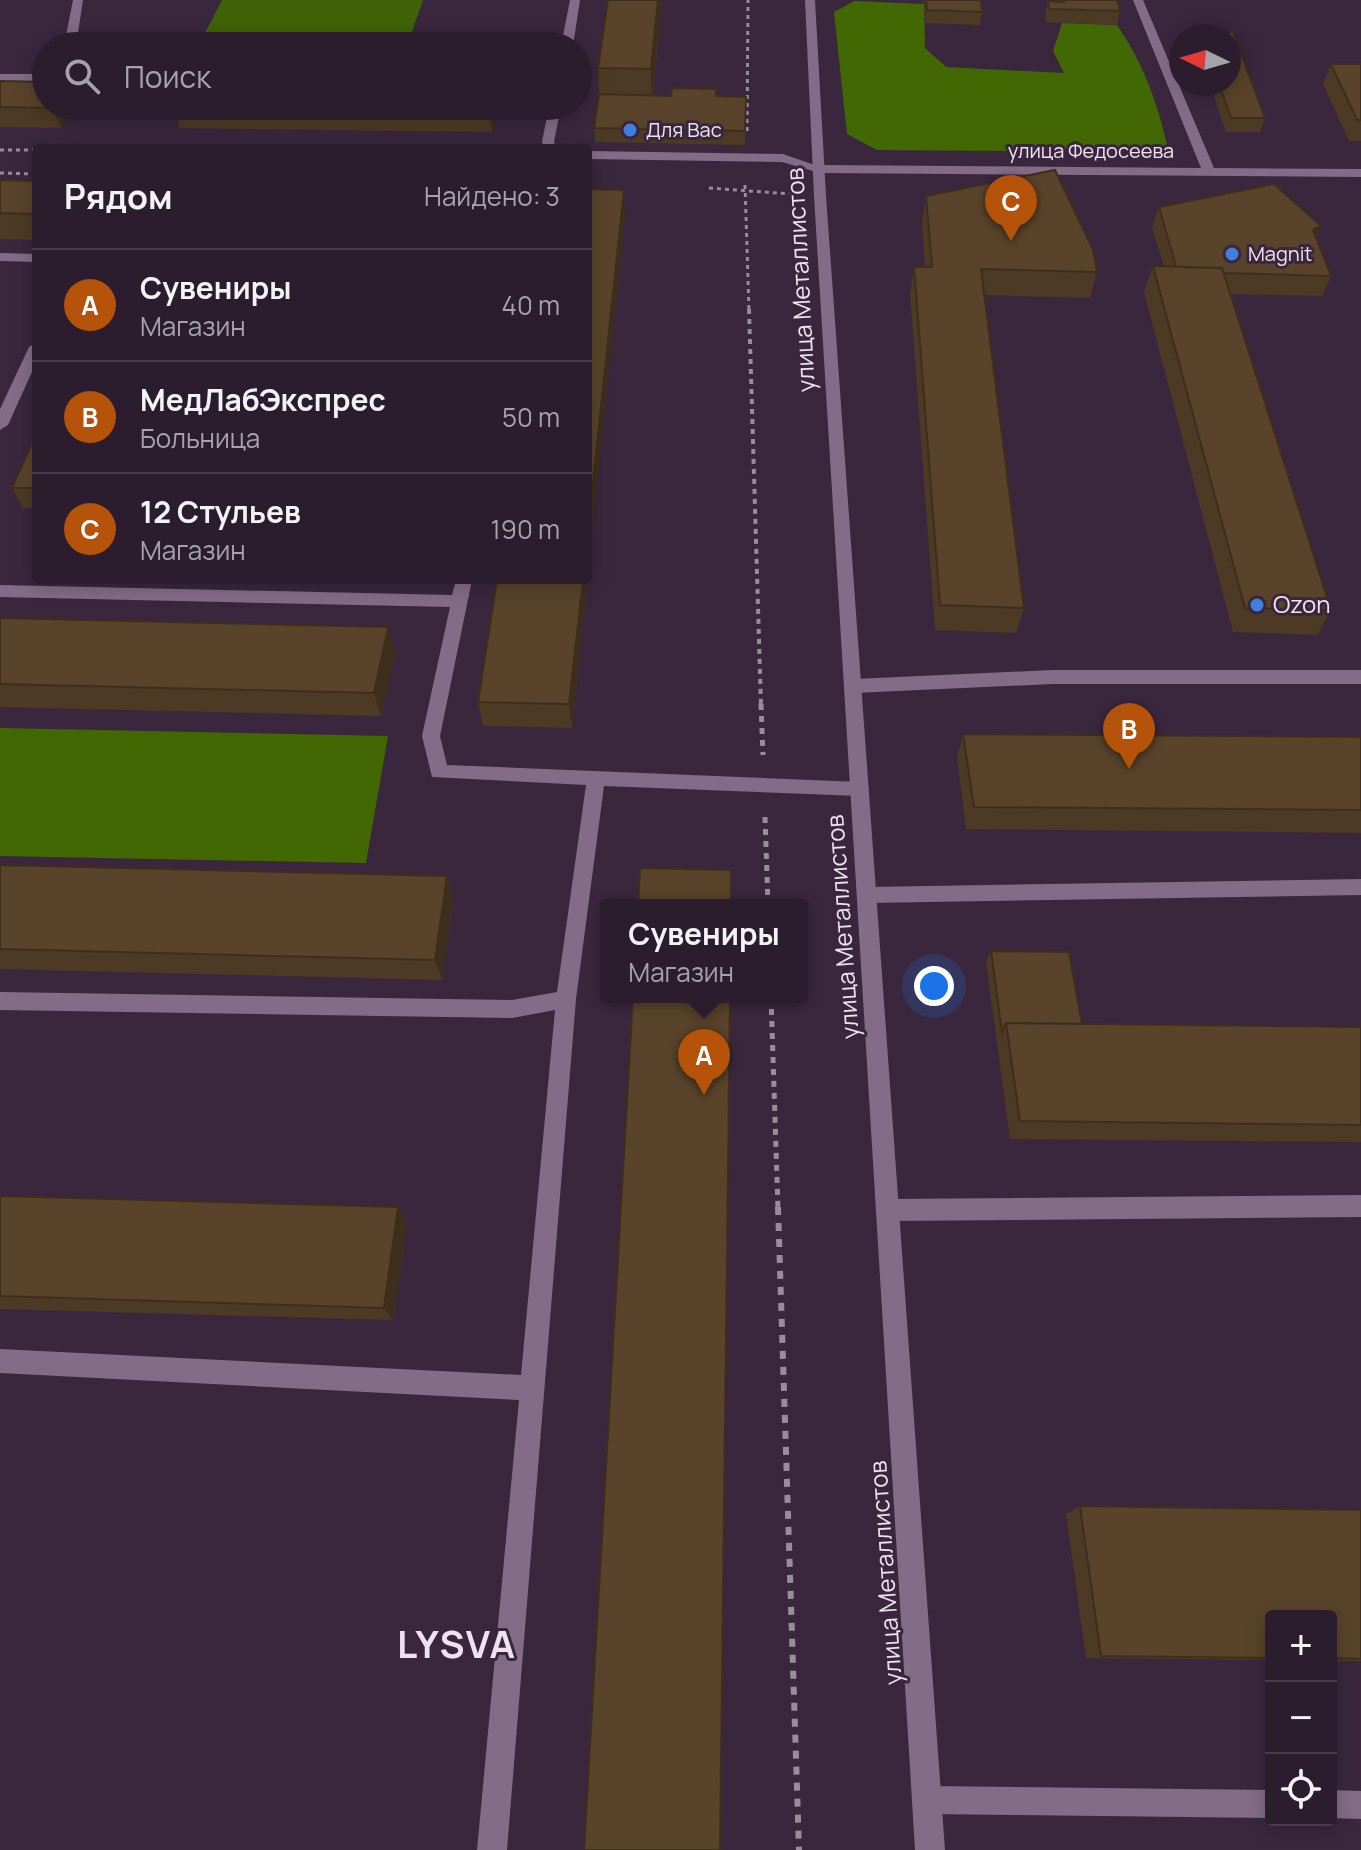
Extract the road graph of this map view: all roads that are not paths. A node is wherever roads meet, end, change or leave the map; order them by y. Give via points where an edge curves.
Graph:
1 (78, 0) edge
2 (575, 0) edge
3 (810, 0) edge
4 (1138, 0) edge
5 (72, 32) edge
6 (569, 32) edge
7 (0, 78) edge
8 (32, 78) edge
9 (552, 120) edge
10 (549, 144) edge
11 (592, 155) edge
12 (820, 169) junction
13 (1209, 172) junction
14 (1361, 173) edge
15 (0, 257) edge
16 (32, 258) edge
17 (32, 356) edge
18 (0, 425) edge
19 (463, 584) edge
20 (0, 591) edge
21 (459, 601) junction
22 (1361, 677) edge
23 (854, 686) junction
24 (596, 778) junction
25 (860, 789) junction
26 (1361, 887) edge
27 (868, 895) junction
28 (566, 999) junction
29 (0, 1001) edge
30 (1361, 1206) edge
31 (888, 1210) junction
32 (0, 1361) edge
33 (532, 1388) junction
34 (927, 1800) junction
35 (1265, 1804) edge
36 (1337, 1804) edge
37 (1361, 1805) edge
38 (492, 1850) edge
39 (930, 1850) edge

1 - 5 street
2 - 6 street
3 - 12 street, улица Металлистов
4 - 13 street
7 - 8 street
9 - 10 street
11 - 12 street, улица Федосеева via 783,158
12 - 13 street, улица Федосеева
12 - 23 street, улица Металлистов
13 - 14 street, улица Федосеева
15 - 16 street
17 - 18 street
19 - 21 street
20 - 21 street
21 - 24 street via 431,736 439,772
22 - 23 street via 1052,677
23 - 25 street, улица Металлистов
24 - 25 street
24 - 28 street
25 - 27 street, улица Металлистов
26 - 27 street
27 - 31 street, улица Металлистов
28 - 29 street via 512,1009
28 - 33 street
30 - 31 street
31 - 34 street, улица Металлистов
32 - 33 street
33 - 38 street
34 - 35 street
34 - 39 street, улица Металлистов
36 - 37 street

